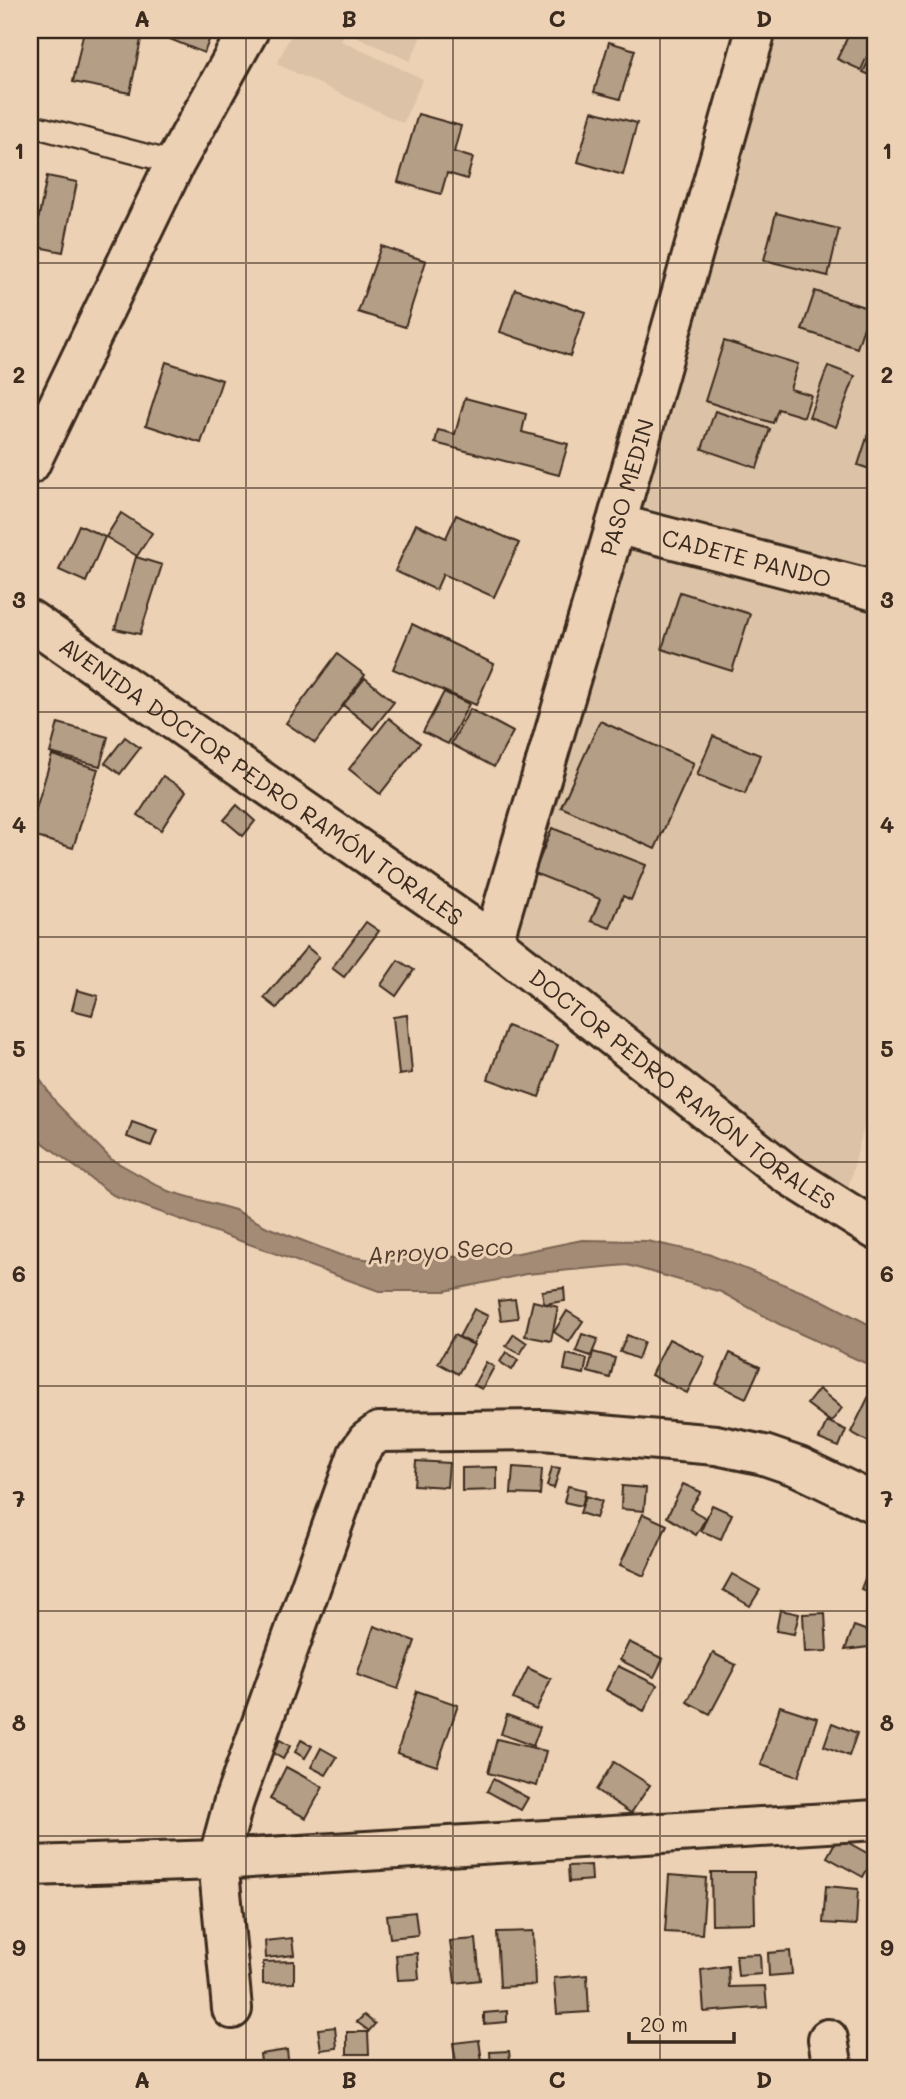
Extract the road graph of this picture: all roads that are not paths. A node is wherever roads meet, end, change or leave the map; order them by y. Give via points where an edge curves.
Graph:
1 (249, 30) edge
2 (756, 30) edge
3 (30, 125) edge
4 (175, 163) junction
5 (30, 464) edge
6 (616, 524) junction
7 (876, 591) edge
8 (30, 620) edge
9 (493, 942) junction
10 (876, 1230) edge
11 (876, 1504) edge
12 (876, 1820) edge
13 (218, 1860) junction
14 (30, 1866) edge
15 (232, 2009) dead end

1 - 4 street
2 - 6 street, PASO MEDIN
3 - 4 lane
4 - 5 street
6 - 7 street, CADETE PANDO
6 - 9 street, PASO MEDIN
8 - 9 street, AVENIDA DOCTOR PEDRO RAMÓN TORALES
9 - 10 street, DOCTOR PEDRO RAMÓN TORALES via 784,1172
11 - 13 street via 799,1466 716,1445 542,1430 379,1432 358,1454 234,1801
12 - 13 street
13 - 14 street
13 - 15 street

